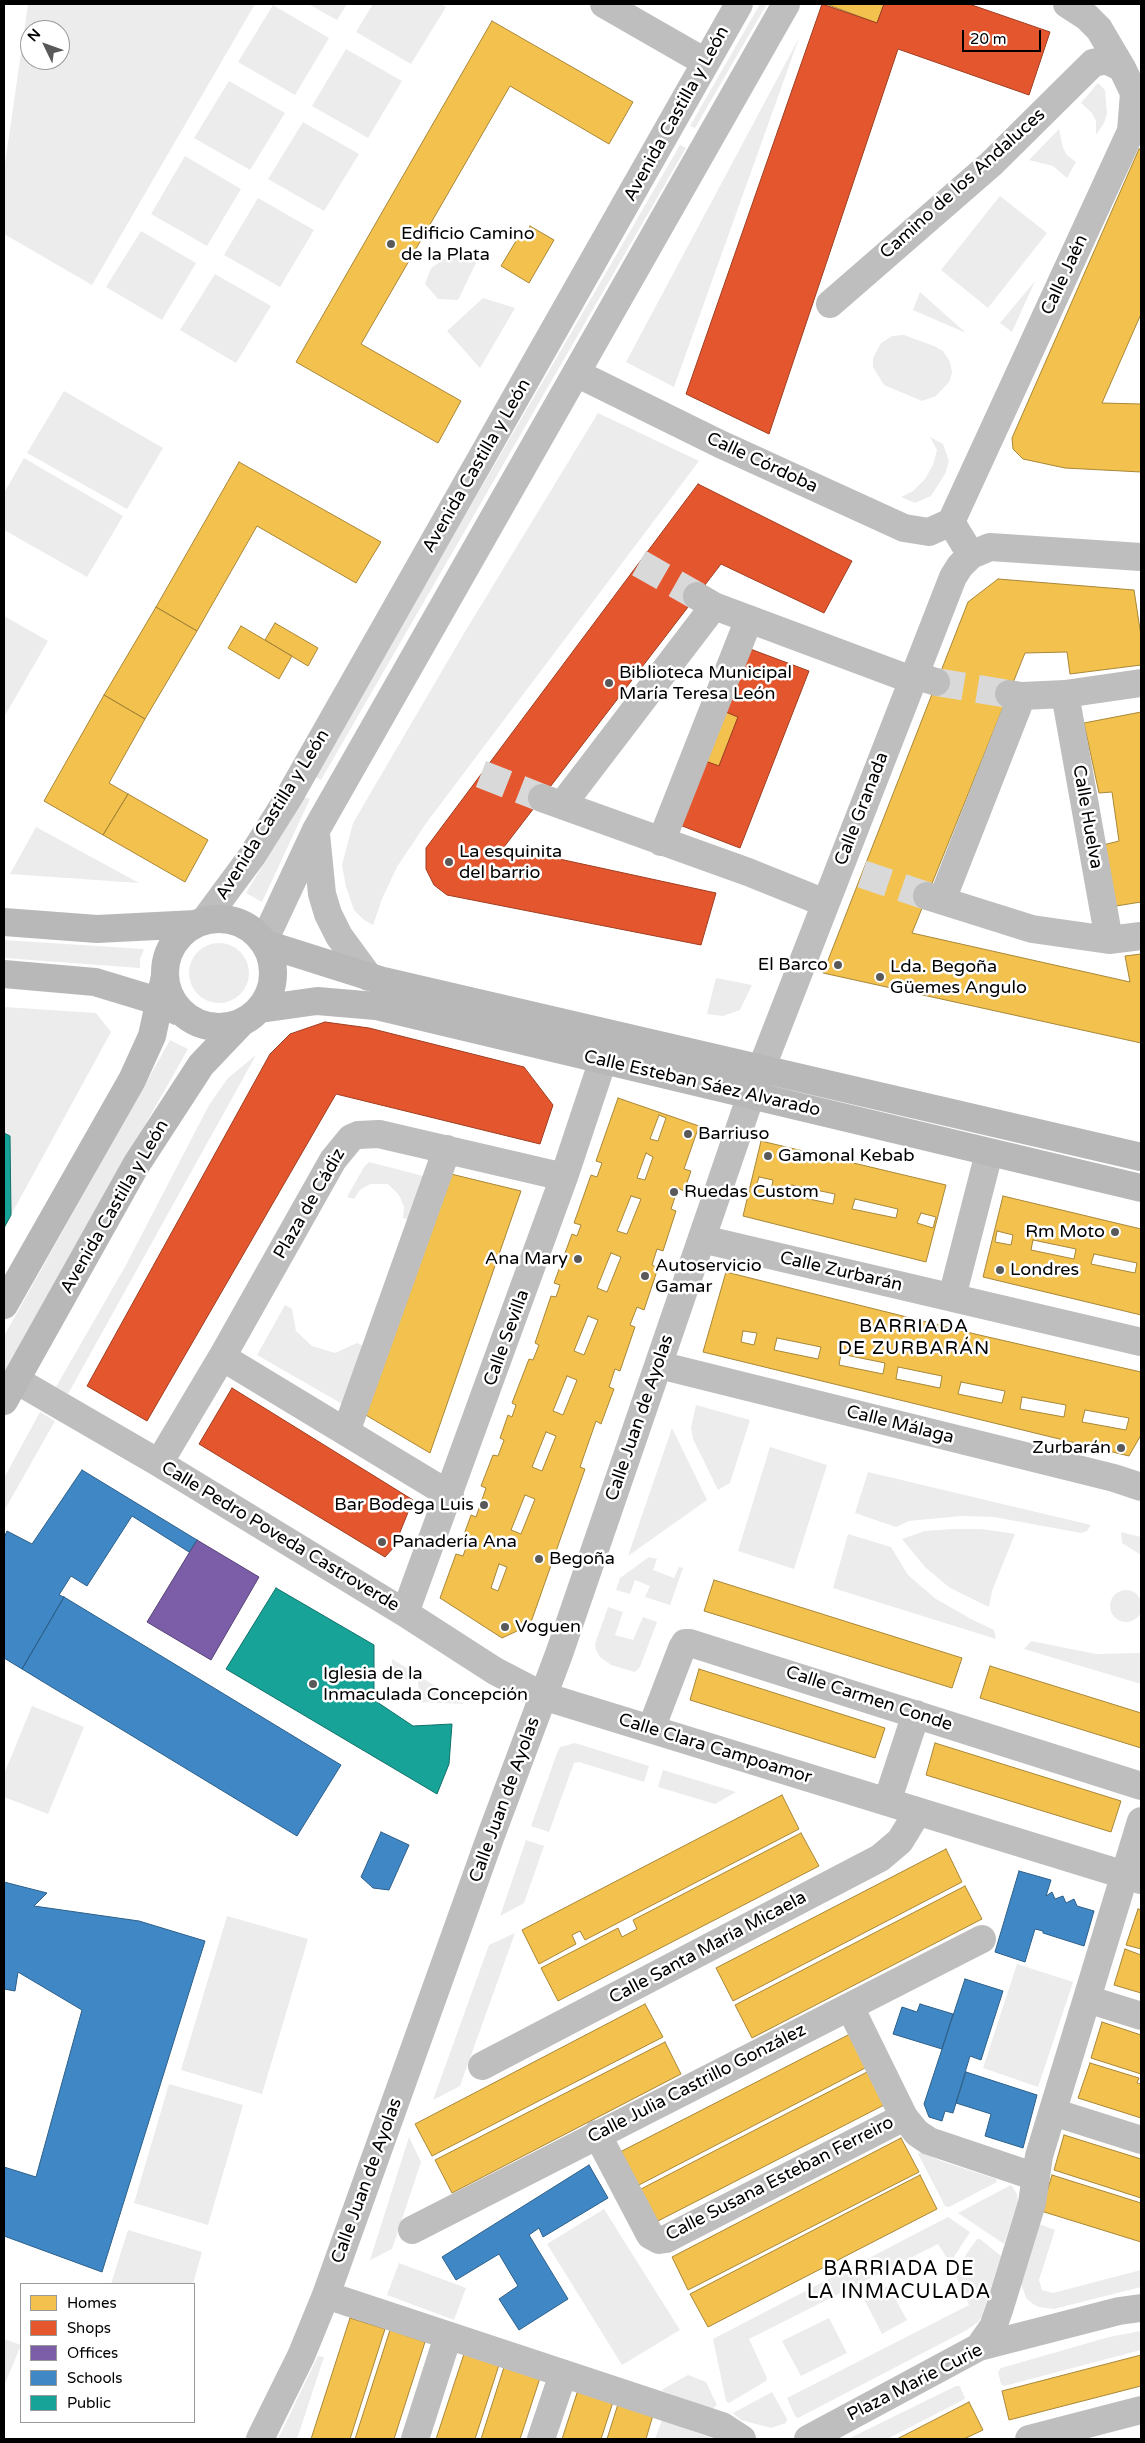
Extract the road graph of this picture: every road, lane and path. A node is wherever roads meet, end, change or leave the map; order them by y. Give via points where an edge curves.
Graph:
1 (604, 4) edge
2 (739, 4) edge
3 (786, 4) edge
4 (1067, 4) edge
5 (706, 62) junction
6 (1122, 68) junction
7 (1138, 97) edge
8 (830, 304) dead end
9 (576, 373) junction
10 (951, 522) junction
11 (971, 555) junction
12 (1141, 557) edge
13 (749, 619) junction
14 (921, 679) junction
15 (1141, 683) edge
16 (1065, 694) junction
17 (316, 830) junction
18 (661, 842) junction
19 (825, 903) junction
20 (4, 922) edge
21 (200, 922) junction
22 (1141, 936) edge
23 (1109, 940) junction
24 (265, 942) junction
25 (4, 974) edge
26 (369, 977) junction
27 (94, 982) junction
28 (170, 997) junction
29 (250, 1016) junction
30 (145, 1052) junction
31 (602, 1060) junction
32 (761, 1068) junction
33 (751, 1095) junction
34 (447, 1149) junction
35 (989, 1153) junction
36 (1141, 1157) edge
37 (564, 1177) junction
38 (1141, 1188) edge
39 (702, 1239) junction
40 (952, 1297) junction
41 (4, 1305) edge
42 (1141, 1342) edge
43 (222, 1357) junction
44 (659, 1365) junction
45 (10, 1390) edge
46 (346, 1432) junction
47 (159, 1463) junction
48 (1141, 1487) edge
49 (450, 1495) junction
50 (405, 1613) junction
51 (543, 1696) junction
52 (916, 1714) junction
53 (651, 1730) junction
54 (1141, 1786) edge
55 (887, 1802) junction
56 (914, 1810) junction
57 (1141, 1821) edge
58 (1133, 1878) edge
59 (982, 1939) dead end
60 (1087, 1999) junction
61 (850, 2007) junction
62 (1141, 2016) edge
63 (482, 2066) dead end
64 (1052, 2112) junction
65 (904, 2117) junction
66 (597, 2134) junction
67 (1141, 2140) edge
68 (1036, 2177) junction
69 (412, 2230) dead end
70 (326, 2295) junction
71 (1141, 2308) edge
72 (448, 2336) junction
73 (979, 2347) junction
74 (563, 2374) junction
75 (1141, 2410) edge
76 (260, 2439) edge
77 (415, 2439) edge
78 (541, 2439) edge
79 (742, 2439) edge
80 (808, 2439) edge
81 (1029, 2439) edge

1 - 5 street
2 - 5 street, Avenida Castilla y León
3 - 9 street
4 - 6 street, Calle Jaén via 1087,17 1099,30
5 - 21 street, Avenida Castilla y León via 289,797 252,856
6 - 7 street, Calle Jaén
6 - 8 street, Camino de los Andaluces via 1106,60 1093,63 991,164
7 - 10 street, Calle Jaén via 1131,131
9 - 10 street, Calle Córdoba via 711,440 904,528 928,532
9 - 17 street
10 - 11 street
11 - 12 street via 990,547
11 - 14 street, Calle Granada via 953,577
13 - 14 street
13 - 18 street
13 - 18 street via 705,601 552,801
14 - 19 street, Calle Granada via 851,871
15 - 16 street
16 - 23 street, Calle Huelva
16 - 23 street via 1015,695 934,898 1032,929
17 - 24 street
17 - 26 street via 321,887 328,914 339,936
18 - 19 street
19 - 32 street, Calle Granada
20 - 21 main road via 98,929
21 - 24 main road via 217,919 238,922 256,932
21 - 28 main road via 179,936 168,956
22 - 23 street
24 - 26 main road, Calle Esteban Sáez Alvarado
24 - 29 main road via 272,961 271,991
25 - 27 main road
26 - 32 main road, Calle Esteban Sáez Alvarado
27 - 28 main road
27 - 30 main road via 131,1010 140,1029
28 - 29 main road via 198,1023 210,1027 223,1028
28 - 30 main road
29 - 31 main road, Calle Esteban Sáez Alvarado via 317,1001 376,1006
29 - 45 main road, Avenida Castilla y León via 201,1065 136,1165
30 - 41 main road
31 - 33 main road, Calle Esteban Sáez Alvarado
31 - 37 street, Calle Sevilla
32 - 33 street, Calle Juan de Ayolas
32 - 36 main road, Calle Esteban Sáez Alvarado
33 - 35 main road, Calle Esteban Sáez Alvarado
33 - 39 street, Calle Juan de Ayolas
34 - 37 street, Plaza de Cádiz
34 - 43 street, Plaza de Cádiz via 379,1134 351,1138 333,1160
34 - 46 street
35 - 38 main road, Calle Esteban Sáez Alvarado
35 - 40 street
37 - 49 street, Calle Sevilla
39 - 40 street, Calle Zurbarán
39 - 44 street, Calle Juan de Ayolas
40 - 42 street, Calle Zurbarán
43 - 46 street
43 - 47 street, Plaza de Cádiz
44 - 48 street, Calle Málaga
44 - 51 street, Calle Juan de Ayolas
45 - 47 street, Calle Pedro Poveda Castroverde
46 - 49 street
47 - 50 street, Calle Pedro Poveda Castroverde
49 - 50 street, Calle Sevilla
50 - 51 street, Calle Pedro Poveda Castroverde via 495,1671
51 - 53 street, Calle Clara Campoamor
51 - 70 street, Calle Juan de Ayolas
52 - 53 street, Calle Carmen Conde via 690,1642 682,1648
52 - 54 street, Calle Carmen Conde
52 - 55 street
53 - 55 street, Calle Clara Campoamor
55 - 56 street, Calle Clara Campoamor
56 - 58 street, Calle Clara Campoamor
56 - 63 street, Calle Santa María Micaela via 911,1823 900,1841 880,1858
57 - 58 street
58 - 60 street
59 - 61 street, Calle Julia Castrillo González
60 - 62 street
60 - 64 street
61 - 65 street
61 - 66 street, Calle Julia Castrillo González
64 - 67 street
64 - 68 street
65 - 66 street, Calle Susana Esteban Ferreiro via 659,2240 650,2235
65 - 68 street via 923,2138
66 - 69 street, Calle Julia Castrillo González
68 - 73 street via 1032,2203 998,2316
70 - 72 street
70 - 76 street, Calle Juan de Ayolas via 301,2356
71 - 73 street, Plaza Marie Curie
72 - 74 street
72 - 77 street
73 - 80 street, Plaza Marie Curie
74 - 78 street
74 - 79 street via 722,2426
75 - 81 street

